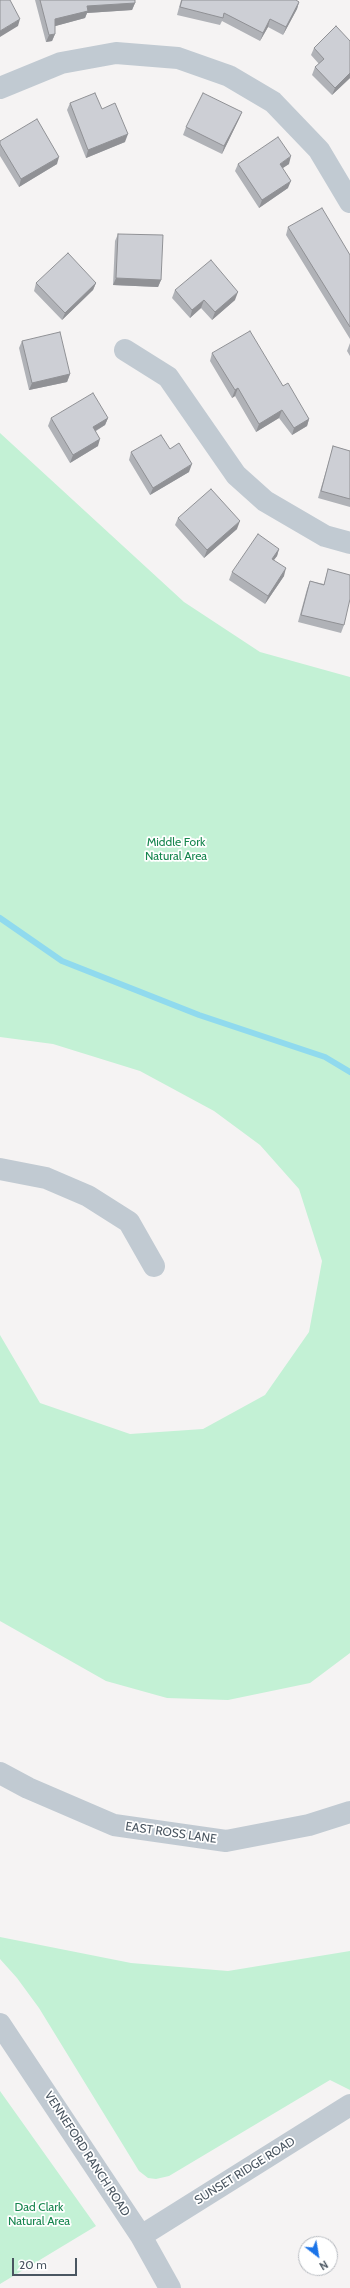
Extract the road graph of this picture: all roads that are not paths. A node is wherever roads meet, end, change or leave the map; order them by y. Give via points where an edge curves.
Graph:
1 (0, 88) edge
2 (350, 202) edge
3 (125, 350) dead end
4 (350, 543) edge
5 (0, 1169) edge
6 (154, 1266) dead end
7 (0, 1773) edge
8 (350, 1812) edge
9 (0, 2024) edge
10 (350, 2105) edge
11 (141, 2236) junction
12 (170, 2288) edge

1 - 2 street via 61,63 116,53 178,58 229,76 273,102 318,150
3 - 4 street via 168,377 236,475 265,501 325,536
5 - 6 street via 46,1178 88,1196 129,1222
7 - 8 street, EAST ROSS LANE via 28,1788 114,1825 226,1841 309,1825
9 - 11 street, VENNEFORD RANCH ROAD
10 - 11 street, SUNSET RIDGE ROAD
11 - 12 street, VENNEFORD RANCH ROAD

